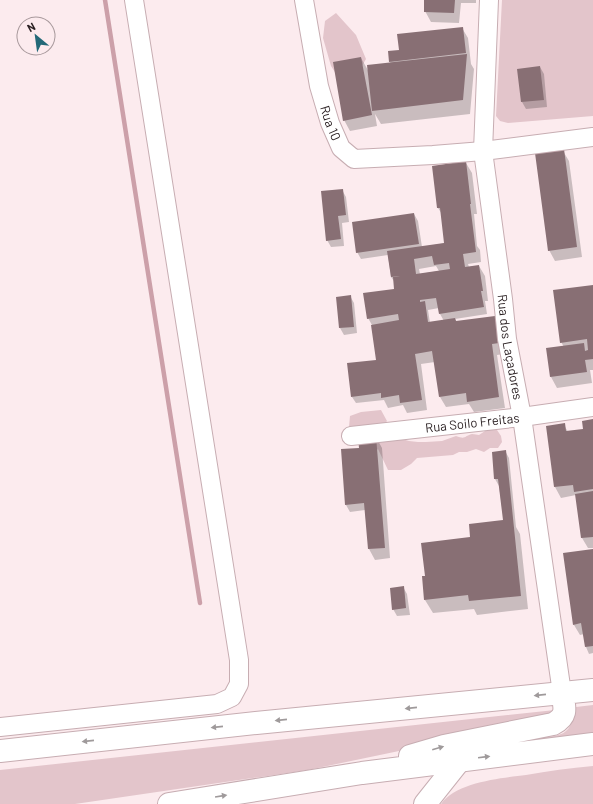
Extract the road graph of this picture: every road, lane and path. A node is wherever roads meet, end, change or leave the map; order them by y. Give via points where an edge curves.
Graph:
1 (134, 0) edge
2 (304, 0) edge
3 (489, 0) edge
4 (593, 136) edge
5 (483, 151) junction
6 (593, 407) edge
7 (522, 417) junction
8 (351, 436) dead end
9 (593, 690) edge
10 (562, 693) junction
11 (0, 727) edge
12 (593, 744) edge
13 (0, 751) edge
14 (460, 760) junction
15 (362, 773) junction
16 (168, 804) edge
17 (425, 804) edge

1 - 11 street via 239,660 239,684 232,697 217,704
2 - 5 street, Rua 10 via 319,86 330,123 341,148 354,159
3 - 5 street, Rua dos Laçadores
4 - 5 street, Rua 10
5 - 7 street, Rua dos Laçadores via 507,340
6 - 7 street, Rua Soilo Freitas
7 - 8 street, Rua Soilo Freitas
7 - 10 street, Rua dos Laçadores
9 - 10 main road
10 -> 13 main road
15 -> 10 main road via 444,746 553,724 560,720 563,714
14 -> 12 main road
14 - 15 main road
14 - 17 main road
16 -> 15 main road

